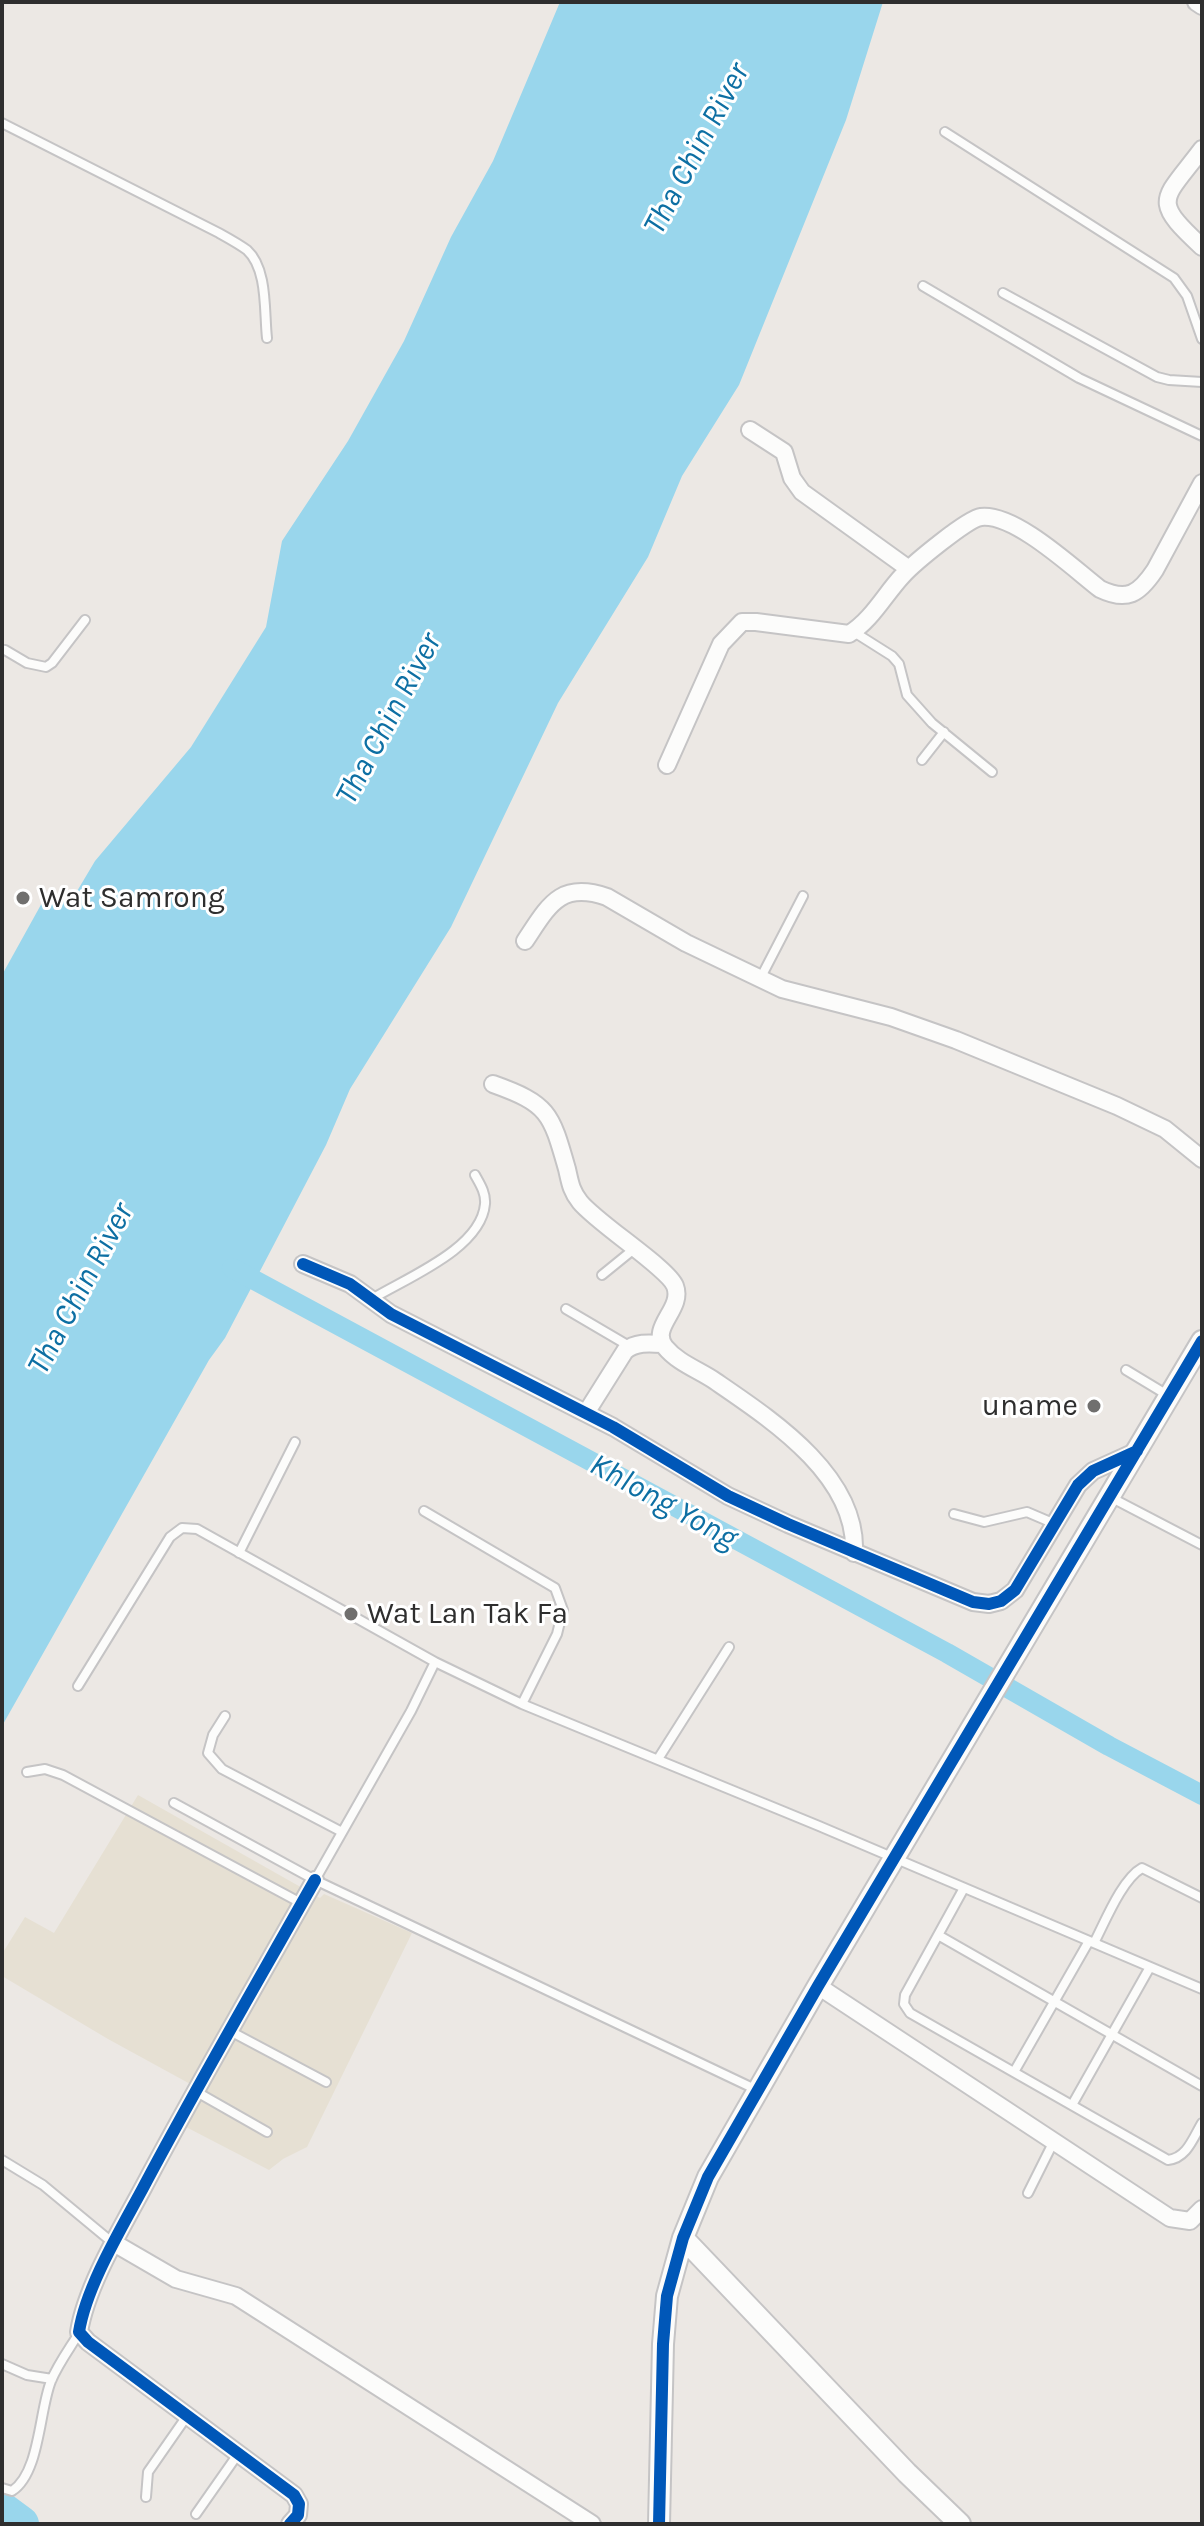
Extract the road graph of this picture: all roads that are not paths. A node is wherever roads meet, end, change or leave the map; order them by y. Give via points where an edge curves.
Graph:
1 (1196, 2) edge
2 (1202, 6) edge
3 (2, 123) edge
4 (945, 132) dead end
5 (1202, 149) edge
6 (1202, 247) edge
7 (923, 286) dead end
8 (1003, 293) dead end
9 (267, 338) dead end
10 (1202, 339) edge
11 (1202, 382) edge
12 (750, 430) dead end
13 (1202, 436) edge
14 (1202, 483) edge
15 (909, 569) junction
16 (85, 620) dead end
17 (854, 632) junction
18 (5, 650) dead end
19 (944, 732) junction
20 (922, 760) dead end
21 (667, 765) dead end
22 (992, 772) dead end
23 (803, 896) dead end
24 (525, 941) dead end
25 (760, 979) junction
26 (493, 1084) dead end
27 (1202, 1159) edge
28 (475, 1175) dead end
29 (634, 1249) junction
30 (303, 1264) dead end
31 (602, 1275) dead end
32 (372, 1299) junction
33 (566, 1309) dead end
34 (1202, 1342) edge
35 (662, 1344) junction
36 (630, 1346) junction
37 (1126, 1370) dead end
38 (1169, 1396) junction
39 (586, 1413) junction
40 (295, 1442) dead end
41 (1137, 1451) junction
42 (1110, 1497) junction
43 (424, 1511) dead end
44 (954, 1514) dead end
45 (1055, 1524) junction
46 (1202, 1545) edge
47 (239, 1553) junction
48 (854, 1553) junction
49 (729, 1647) dead end
50 (435, 1662) junction
51 (78, 1686) dead end
52 (522, 1704) junction
53 (225, 1716) dead end
54 (658, 1759) junction
55 (27, 1772) dead end
56 (174, 1803) dead end
57 (342, 1832) junction
58 (894, 1858) junction
59 (315, 1880) junction
60 (964, 1888) junction
61 (1202, 1898) edge
62 (302, 1903) junction
63 (938, 1935) junction
64 (1091, 1942) junction
65 (1150, 1967) junction
66 (818, 1986) junction
67 (1202, 1989) edge
68 (1054, 2002) junction
69 (229, 2031) junction
70 (1112, 2035) junction
71 (1014, 2072) junction
72 (326, 2082) dead end
73 (1202, 2086) edge
74 (194, 2090) junction
75 (758, 2091) junction
76 (1072, 2105) junction
77 (1202, 2123) edge
78 (267, 2132) dead end
79 (1054, 2141) junction
80 (2, 2160) edge
81 (1028, 2193) dead end
82 (1202, 2209) edge
83 (683, 2238) junction
84 (114, 2243) junction
85 (79, 2332) junction
86 (2, 2364) edge
87 (52, 2379) junction
88 (187, 2416) junction
89 (238, 2453) junction
90 (2, 2488) edge
91 (146, 2497) dead end
92 (196, 2514) dead end
93 (290, 2524) edge
94 (592, 2524) edge
95 (659, 2524) edge
96 (960, 2524) edge

1 - 2 street
3 - 9 lane via 248,251 261,280
4 - 10 lane via 1174,278 1187,296
5 - 6 street via 1166,203 1171,217
7 - 13 lane via 1079,378
8 - 11 lane via 1157,377
12 - 15 street via 784,452 802,492
14 - 15 street via 1149,580 1130,595 1117,597 1100,589 1021,530 984,517
15 - 17 street
16 - 18 lane via 46,667
17 - 19 lane via 892,656 907,695
17 - 21 street via 844,636 742,622 721,644
19 - 20 lane
19 - 22 lane
23 - 25 lane
24 - 25 street via 554,901 583,890 607,897
25 - 27 street via 971,1046 1165,1129
26 - 29 street via 540,1105 553,1123 572,1191
28 - 32 lane via 486,1206 477,1226 456,1250
29 - 31 lane
29 - 35 street via 675,1286 677,1301 660,1333
30 - 32 street
32 - 39 street via 409,1324
33 - 36 lane
34 - 38 street
35 - 36 street
35 - 48 street via 754,1408 827,1474 849,1514
36 - 39 street
37 - 38 lane
38 - 41 street
39 - 48 street via 728,1496
40 - 47 lane
41 - 42 street
41 - 45 street via 1093,1471 1078,1485
42 - 46 lane
42 - 58 street
43 - 52 lane via 555,1588 563,1610 557,1634
44 - 45 lane via 984,1522 1027,1512
45 - 48 street via 1015,1590 989,1604
47 - 50 lane
47 - 51 lane via 197,1529 182,1528 170,1537
49 - 54 lane
50 - 52 lane
50 - 57 lane
52 - 54 lane
53 - 57 lane via 208,1753 222,1769
54 - 58 lane
55 - 62 lane via 45,1769 63,1775
56 - 59 lane
57 - 59 lane
58 - 60 lane
58 - 66 street
59 - 62 street
59 - 75 lane
60 - 63 lane
60 - 64 lane
61 - 64 lane via 1142,1868 1125,1885
62 - 69 street
63 - 68 lane
63 - 71 lane via 904,2004 910,2013
64 - 65 lane
64 - 68 lane
65 - 67 lane
65 - 70 lane
66 - 75 street
66 - 79 street
68 - 70 lane
68 - 71 lane
69 - 72 lane
69 - 74 street
70 - 73 lane
70 - 76 lane
71 - 76 lane
74 - 78 lane
74 - 84 street
75 - 83 street via 708,2177
76 - 77 lane via 1168,2160 1185,2152
79 - 81 lane
79 - 82 street via 1170,2218 1190,2221
80 - 84 lane via 43,2185
83 - 95 street via 664,2328
83 - 96 street
84 - 85 street
84 - 94 street via 176,2279 236,2296 268,2314
85 - 87 lane
85 - 88 street
86 - 87 lane
87 - 90 lane via 31,2462 18,2487
88 - 89 street
88 - 91 lane via 148,2472
89 - 92 lane
89 - 93 street via 294,2495 298,2515

